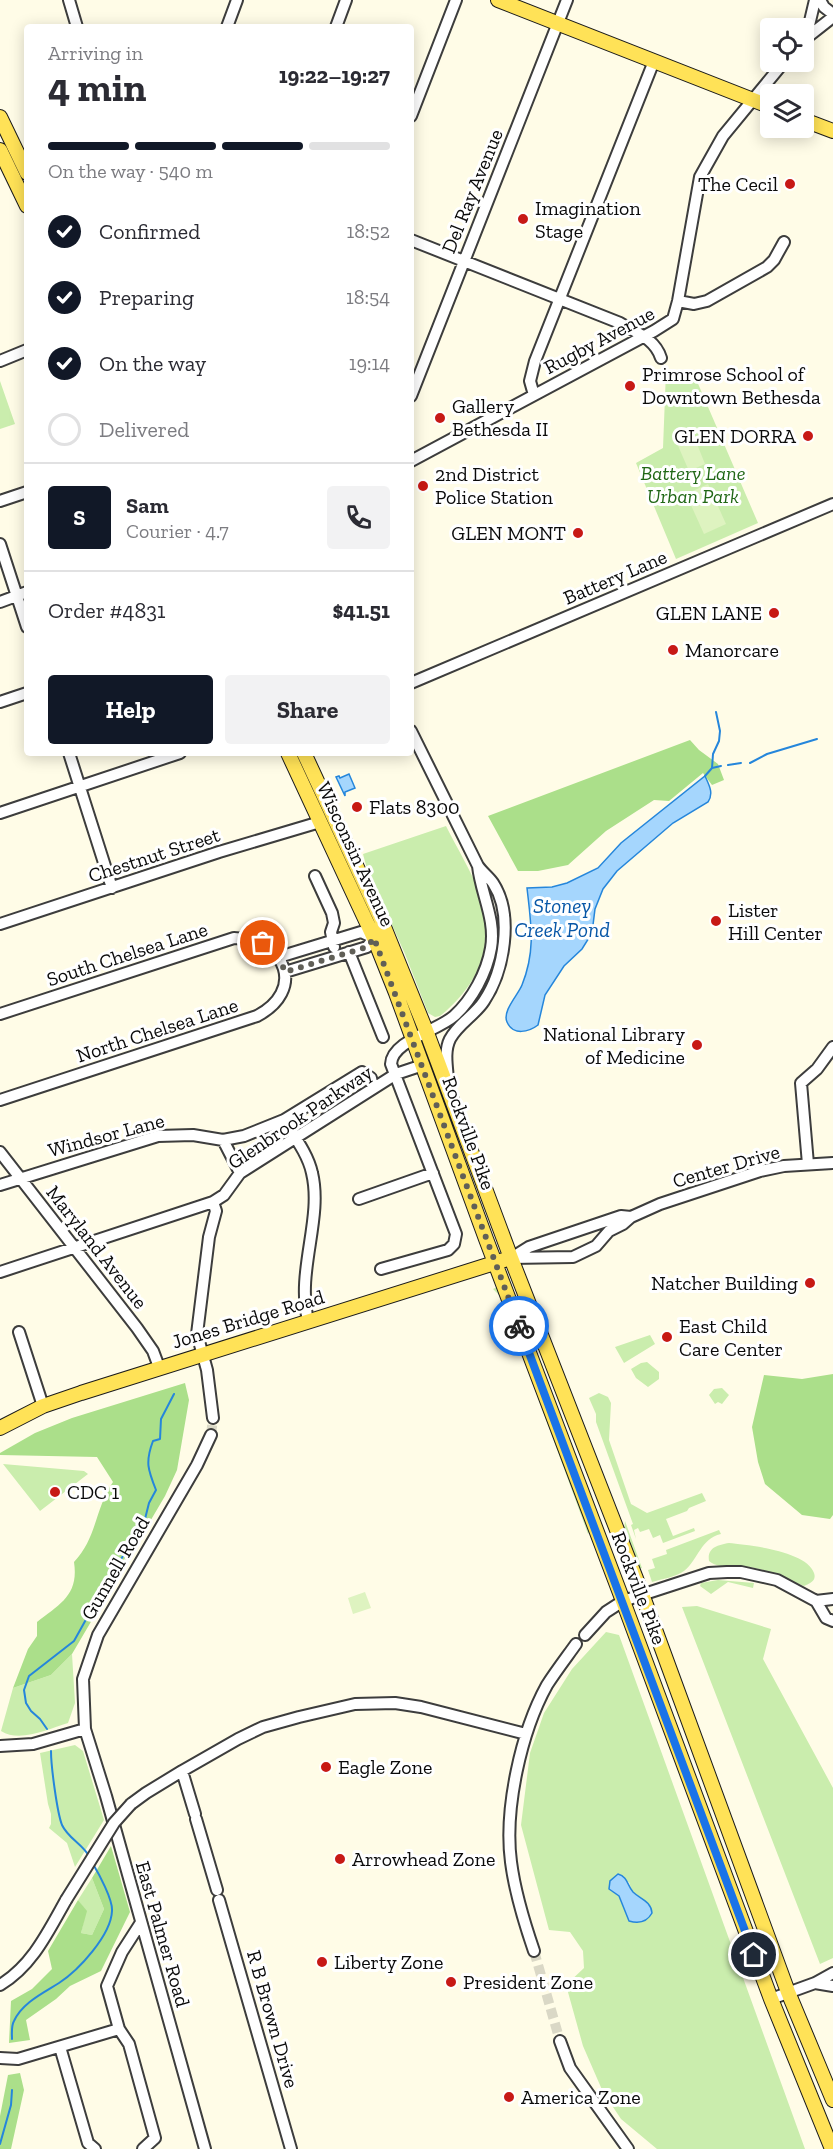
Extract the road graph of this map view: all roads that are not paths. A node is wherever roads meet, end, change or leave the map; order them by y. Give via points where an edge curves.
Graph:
1 (69, 0) edge
2 (237, 0) edge
3 (346, 0) edge
4 (456, 0) edge
5 (498, 0) edge
6 (567, 0) edge
7 (818, 0) edge
8 (833, 16) edge
9 (812, 18) edge
10 (557, 23) junction
11 (76, 24) edge
12 (228, 24) edge
13 (337, 24) edge
14 (814, 32) edge
15 (654, 61) junction
16 (775, 72) edge
17 (752, 99) junction
18 (760, 102) edge
19 (414, 108) edge
20 (0, 117) edge
21 (814, 124) edge
22 (833, 131) edge
23 (0, 150) edge
24 (14, 163) edge
25 (24, 196) edge
26 (414, 241) edge
27 (784, 242) dead end
28 (464, 260) junction
29 (559, 297) junction
30 (678, 302) junction
31 (643, 337) junction
32 (24, 351) edge
33 (661, 358) dead end
34 (0, 361) edge
35 (414, 388) edge
36 (534, 395) junction
37 (414, 459) edge
38 (24, 493) edge
39 (0, 501) edge
40 (833, 504) edge
41 (0, 544) edge
42 (22, 594) edge
43 (0, 602) edge
44 (414, 682) edge
45 (24, 694) edge
46 (0, 702) edge
47 (414, 737) edge
48 (70, 756) edge
49 (171, 756) edge
50 (289, 756) edge
51 (305, 756) edge
52 (80, 787) junction
53 (0, 813) edge
54 (334, 817) junction
55 (320, 822) junction
56 (478, 866) junction
57 (315, 876) dead end
58 (112, 888) junction
59 (0, 924) edge
60 (380, 936) junction
61 (332, 941) junction
62 (349, 952) junction
63 (336, 956) junction
64 (279, 957) junction
65 (285, 972) junction
66 (0, 1014) edge
67 (427, 1033) junction
68 (383, 1037) dead end
69 (414, 1039) junction
70 (833, 1047) edge
71 (423, 1065) junction
72 (396, 1074) junction
73 (373, 1088) junction
74 (449, 1093) junction
75 (0, 1100) edge
76 (284, 1120) junction
77 (295, 1139) junction
78 (223, 1140) junction
79 (0, 1152) edge
80 (833, 1163) edge
81 (808, 1164) junction
82 (240, 1173) junction
83 (433, 1173) junction
84 (20, 1178) junction
85 (0, 1185) edge
86 (359, 1198) dead end
87 (213, 1202) junction
88 (631, 1217) junction
89 (587, 1229) junction
90 (561, 1238) junction
91 (596, 1246) junction
92 (76, 1248) junction
93 (511, 1258) junction
94 (566, 1258) junction
95 (495, 1263) junction
96 (381, 1269) dead end
97 (0, 1272) edge
98 (308, 1320) junction
99 (20, 1332) dead end
100 (202, 1355) junction
101 (159, 1367) junction
102 (43, 1406) junction
103 (213, 1418) tunnel mouth
104 (3, 1422) edge
105 (212, 1435) tunnel mouth
106 (642, 1594) junction
107 (833, 1599) edge
108 (816, 1600) junction
109 (623, 1601) junction
110 (833, 1621) edge
111 (585, 1635) dead end
112 (576, 1644) dead end
113 (85, 1729) junction
114 (526, 1734) junction
115 (0, 1746) edge
116 (182, 1771) junction
117 (141, 1924) junction
118 (534, 1951) tunnel mouth
119 (833, 1973) edge
120 (815, 1983) junction
121 (0, 1985) edge
122 (833, 1986) edge
123 (788, 1992) junction
124 (771, 1999) junction
125 (119, 2030) junction
126 (560, 2041) tunnel mouth
127 (60, 2047) junction
128 (0, 2058) edge
129 (833, 2100) edge
130 (95, 2149) edge
131 (143, 2149) edge
132 (205, 2149) edge
133 (291, 2149) edge
134 (628, 2149) edge
135 (832, 2149) edge

1 - 11 street
2 - 12 street
3 - 13 street
4 - 19 street
5 - 10 main road
6 - 10 street, Del Ray Avenue
7 - 8 street
7 - 9 street
8 - 14 street
10 - 15 main road
10 - 28 street, Del Ray Avenue
15 - 17 main road
15 - 29 street
16 - 17 street
17 - 18 main road
17 - 30 street via 723,136 700,177
20 - 24 main road
21 - 22 main road
23 - 24 main road
24 - 25 main road
26 - 28 street
27 - 30 street, Rugby Avenue via 767,267 707,301
28 - 29 street
28 - 35 street, Del Ray Avenue
29 - 31 street
29 - 36 street via 531,371
30 - 31 street, Rugby Avenue via 668,324
31 - 33 street via 657,348
31 - 36 street, Rugby Avenue
32 - 34 street
36 - 37 street, Rugby Avenue
38 - 39 street
40 - 44 street, Battery Lane
41 - 42 street
42 - 43 street
45 - 46 street
47 - 56 street
48 - 52 street
49 - 52 street
50 - 55 main road, Wisconsin Avenue
51 - 54 main road, Wisconsin Avenue
52 - 53 street
52 - 58 street
54 - 55 main road
54 - 60 main road, Wisconsin Avenue
55 - 58 street, Chestnut Street
55 - 60 main road, Wisconsin Avenue
56 - 67 street via 491,922 487,964 463,1007 446,1023
56 - 74 street via 493,883 500,900 504,945 491,990 450,1040 446,1059
57 - 61 street via 332,913
58 - 59 street, Chestnut Street
60 - 61 street via 360,932
60 - 62 street via 367,947
60 - 67 main road, Wisconsin Avenue
60 - 69 main road, Wisconsin Avenue
61 - 63 street
61 - 64 street
62 - 63 street
62 - 68 street
63 - 65 street
64 - 65 street
64 - 66 street, South Chelsea Lane via 263,943 234,938
65 - 75 street, North Chelsea Lane via 278,1000 257,1017
67 - 69 street
67 - 74 main road, Rockville Pike
69 - 71 main road, Rockville Pike
69 - 72 street via 391,1058
70 - 81 street via 801,1083
71 - 72 street, Glenbrook Parkway
71 - 95 main road, Rockville Pike
72 - 73 street, Glenbrook Parkway
72 - 83 street
73 - 76 street, Windsor Lane via 371,1077 362,1072
73 - 77 street, Glenbrook Parkway
74 - 93 main road, Rockville Pike
76 - 77 street
76 - 78 street, Windsor Lane
77 - 82 street, Glenbrook Parkway
77 - 98 street via 310,1164 314,1186 304,1291
78 - 82 street
78 - 84 street, Windsor Lane via 193,1135 158,1136
79 - 84 street, Maryland Avenue
80 - 81 street, Center Drive
81 - 88 street, Center Drive via 760,1171
82 - 87 street, Glenbrook Parkway via 224,1195
83 - 86 street
83 - 96 street via 456,1234 454,1244 448,1250
84 - 85 street, Windsor Lane
84 - 92 street, Maryland Avenue
87 - 92 street
87 - 100 street via 216,1211 197,1334
88 - 89 street, Center Drive via 621,1216
88 - 91 street, Center Drive via 609,1231
89 - 90 street, Center Drive
89 - 91 street via 594,1234
90 - 93 street, Center Drive via 529,1247
90 - 94 street via 571,1248
91 - 94 street, Center Drive
92 - 97 street
92 - 101 street, Maryland Avenue via 153,1351
93 - 94 street, Center Drive
93 - 95 main road, Jones Bridge Road
93 - 106 main road, Rockville Pike
95 - 98 main road, Jones Bridge Road
95 - 109 main road, Rockville Pike
98 - 100 main road, Jones Bridge Road
99 - 102 street
100 - 101 main road, Jones Bridge Road
100 - 103 street
101 - 102 main road, Jones Bridge Road
102 - 104 main road, Jones Bridge Road
105 - 113 street, Gunnell Road via 98,1635 83,1679
106 - 108 street via 709,1573 741,1572 777,1580
106 - 109 street
106 - 123 main road, Rockville Pike
107 - 108 street
108 - 110 street via 826,1618
109 - 111 street via 606,1612
109 - 124 main road, Rockville Pike
112 - 114 street via 547,1686
113 - 115 street via 33,1744
113 - 117 street, East Palmer Road
114 - 116 street via 421,1707 355,1704 263,1727
114 - 118 street via 514,1780 510,1860
116 - 121 street, bridge via 131,1804 108,1832 33,1956
116 - 133 street, R B Brown Drive
117 - 125 street via 122,1952 107,1986
117 - 132 street, East Palmer Road
119 - 120 street
120 - 122 street
120 - 123 street
123 - 124 street
123 - 129 main road, Rockville Pike
124 - 135 main road, Rockville Pike
125 - 127 street
125 - 131 street via 129,2044 155,2138
126 - 134 street via 570,2068
127 - 128 street via 18,2059
127 - 130 street via 88,2143

